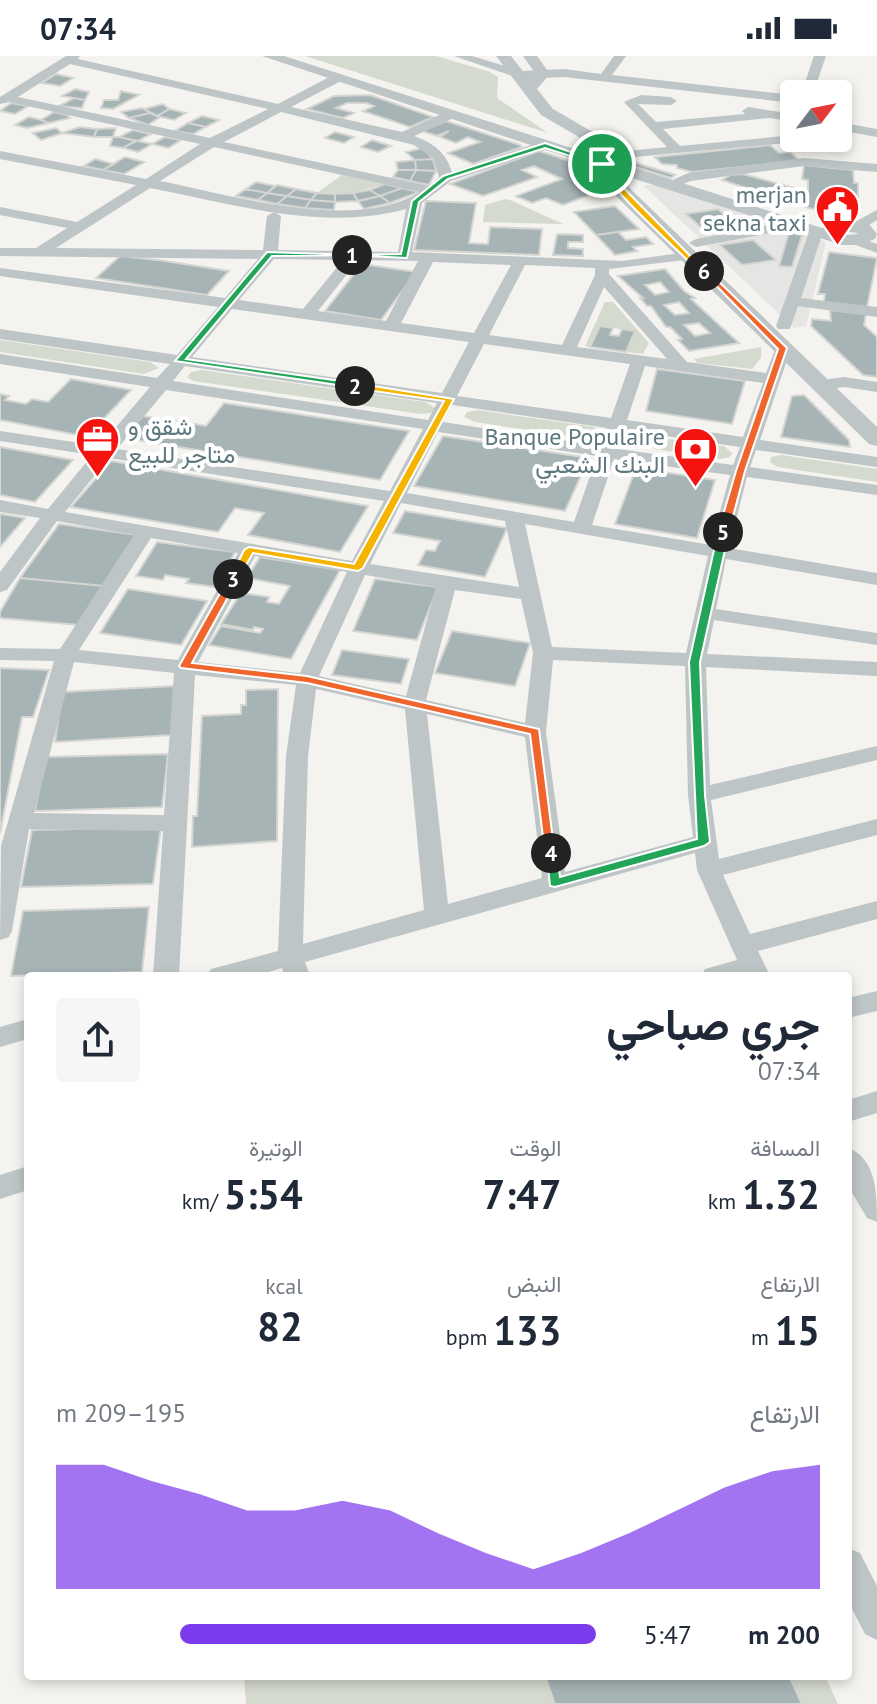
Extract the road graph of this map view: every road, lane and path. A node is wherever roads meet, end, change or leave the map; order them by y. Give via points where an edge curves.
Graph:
1 (269, 56) edge
2 (460, 56) edge
3 (503, 56) edge
4 (530, 56) edge
5 (620, 56) edge
6 (820, 56) edge
7 (72, 58) edge
8 (515, 73) junction
9 (543, 74) junction
10 (337, 78) junction
11 (604, 78) junction
12 (812, 80) edge
13 (529, 88) junction
14 (780, 97) edge
15 (3, 100) edge
16 (694, 104) junction
17 (277, 108) junction
18 (452, 114) junction
19 (775, 115) junction
20 (780, 116) edge
21 (707, 120) junction
22 (651, 126) junction
23 (852, 129) edge
24 (877, 133) edge
25 (403, 136) junction
26 (780, 140) edge
27 (211, 143) junction
28 (545, 145) junction
29 (677, 150) junction
30 (799, 152) edge
31 (0, 155) edge
32 (804, 162) junction
33 (614, 163) junction
34 (877, 168) edge
35 (446, 178) junction
36 (145, 183) junction
37 (669, 185) junction
38 (432, 191) junction
39 (415, 201) junction
40 (0, 211) edge
41 (877, 214) edge
42 (274, 216) dead end
43 (76, 226) junction
44 (795, 226) junction
45 (816, 232) junction
46 (837, 232) junction
47 (868, 235) edge
48 (692, 249) junction
49 (41, 251) junction
50 (0, 252) edge
51 (270, 254) junction
52 (354, 255) junction
53 (404, 256) junction
54 (428, 257) junction
55 (520, 261) junction
56 (602, 269) junction
57 (3, 275) edge
58 (792, 301) junction
59 (226, 305) junction
60 (876, 308) edge
61 (307, 315) junction
62 (784, 326) junction
63 (390, 328) junction
64 (877, 330) edge
65 (0, 334) edge
66 (479, 339) junction
67 (783, 348) junction
68 (567, 351) junction
69 (0, 359) edge
70 (179, 361) junction
71 (639, 361) junction
72 (682, 367) junction
73 (773, 379) junction
74 (844, 382) junction
75 (161, 383) junction
76 (821, 385) junction
77 (877, 387) edge
78 (449, 399) junction
79 (877, 413) edge
80 (618, 423) junction
81 (435, 425) junction
82 (0, 436) edge
83 (877, 439) edge
84 (750, 442) junction
85 (105, 451) junction
86 (609, 453) junction
87 (877, 462) edge
88 (740, 471) junction
89 (877, 490) edge
90 (396, 497) junction
91 (0, 506) edge
92 (52, 515) junction
93 (514, 519) junction
94 (581, 530) junction
95 (145, 532) junction
96 (249, 550) junction
97 (718, 553) junction
98 (358, 568) junction
99 (877, 579) edge
100 (447, 583) junction
101 (0, 586) edge
102 (529, 594) junction
103 (705, 613) junction
104 (877, 639) edge
105 (543, 653) junction
106 (0, 654) edge
107 (66, 655) junction
108 (695, 662) junction
109 (185, 666) junction
110 (877, 669) edge
111 (307, 680) junction
112 (415, 702) junction
113 (535, 732) junction
114 (877, 753) edge
115 (699, 795) junction
116 (19, 821) junction
117 (173, 823) junction
118 (874, 833) edge
119 (704, 842) junction
120 (6, 846) edge
121 (709, 870) junction
122 (555, 883) junction
123 (877, 910) edge
124 (437, 916) junction
125 (0, 931) edge
126 (751, 962) edge
127 (294, 966) edge
128 (166, 972) edge
129 (250, 972) edge
130 (725, 972) edge
131 (877, 1001) edge
132 (852, 1007) edge
133 (24, 1030) edge
134 (0, 1037) edge
135 (877, 1102) edge
136 (852, 1110) edge
137 (852, 1167) edge
138 (24, 1179) edge
139 (0, 1187) edge
140 (877, 1209) edge
141 (852, 1573) edge
142 (877, 1622) edge

1 - 10 street
2 - 8 street
3 - 8 street
4 - 9 street
5 - 11 street
6 - 12 street
7 - 15 street
7 - 17 street
8 - 9 street
8 - 13 street
9 - 11 street
9 - 13 street
10 - 17 street
10 - 18 street
11 - 14 street
13 - 33 street via 547,112
15 - 27 street
16 - 19 street
16 - 21 street
16 - 22 street via 630,102
17 - 25 street
17 - 27 street
18 - 25 street
18 - 28 street
19 - 20 street
19 - 21 street
21 - 22 street
22 - 29 street
23 - 24 street
25 - 35 street via 441,157
26 - 29 street
27 - 36 street
27 - 38 street
28 - 33 street
28 - 35 street
29 - 33 street
30 - 32 street
31 - 36 street
32 - 34 street
32 - 37 street via 688,177
33 - 37 street
33 - 48 street via 603,171
35 - 38 street
36 - 39 street via 315,215 369,213
36 - 43 street
37 - 44 street
38 - 39 street
39 - 53 street
40 - 43 street
41 - 47 street
42 - 51 street
43 - 49 street
44 - 45 street
44 - 46 street
44 - 48 street
45 - 46 street
45 - 58 street
46 - 47 street
48 - 56 street
48 - 62 street
48 - 67 street
49 - 50 street
49 - 51 street
49 - 57 street
51 - 52 street
51 - 59 street
52 - 53 street
52 - 61 street
53 - 54 street
54 - 55 street
54 - 63 street
55 - 56 street
55 - 66 street
56 - 68 street
56 - 72 street
57 - 59 street
58 - 60 street
58 - 62 street
59 - 61 street
59 - 70 street
60 - 64 street via 872,326
61 - 63 street
62 - 74 street
63 - 66 street
65 - 70 street
66 - 68 street
66 - 78 street
67 - 73 street
67 - 76 street
68 - 71 street
69 - 75 street
70 - 75 street
70 - 78 street
71 - 72 street
71 - 80 street
72 - 73 street
73 - 84 street
74 - 76 street
74 - 77 street
74 - 79 street
75 - 81 street
75 - 85 street
76 - 83 street
78 - 80 street
78 - 81 street
80 - 84 street
80 - 86 street
81 - 86 street
81 - 90 street
82 - 85 street
84 - 87 street
84 - 88 street
85 - 90 street
85 - 92 street
86 - 88 street
86 - 94 street
88 - 89 street
88 - 97 street
90 - 93 street
90 - 98 street
91 - 92 street
92 - 95 street
92 - 101 street
93 - 94 street
93 - 102 street
94 - 97 street
95 - 96 street
95 - 107 street
96 - 98 street
96 - 109 street
97 - 99 street
97 - 103 street
98 - 100 street
98 - 111 street
100 - 102 street
100 - 112 street
102 - 105 street
103 - 104 street
103 - 108 street
105 - 108 street
105 - 113 street
106 - 107 street
107 - 109 street
107 - 116 street
108 - 110 street
108 - 115 street
109 - 111 street
109 - 117 street
111 - 112 street
111 - 127 street via 297,756
112 - 113 street
112 - 124 street
113 - 122 street
114 - 115 street
115 - 119 street
116 - 117 street
116 - 120 street
117 - 128 street
118 - 121 street
119 - 121 street
119 - 122 street
120 - 125 street
121 - 126 street
122 - 124 street
123 - 126 street
124 - 127 street
126 - 130 street
127 - 129 street
131 - 132 street
133 - 134 street
135 - 136 street
137 - 140 street
138 - 139 street
141 - 142 street

